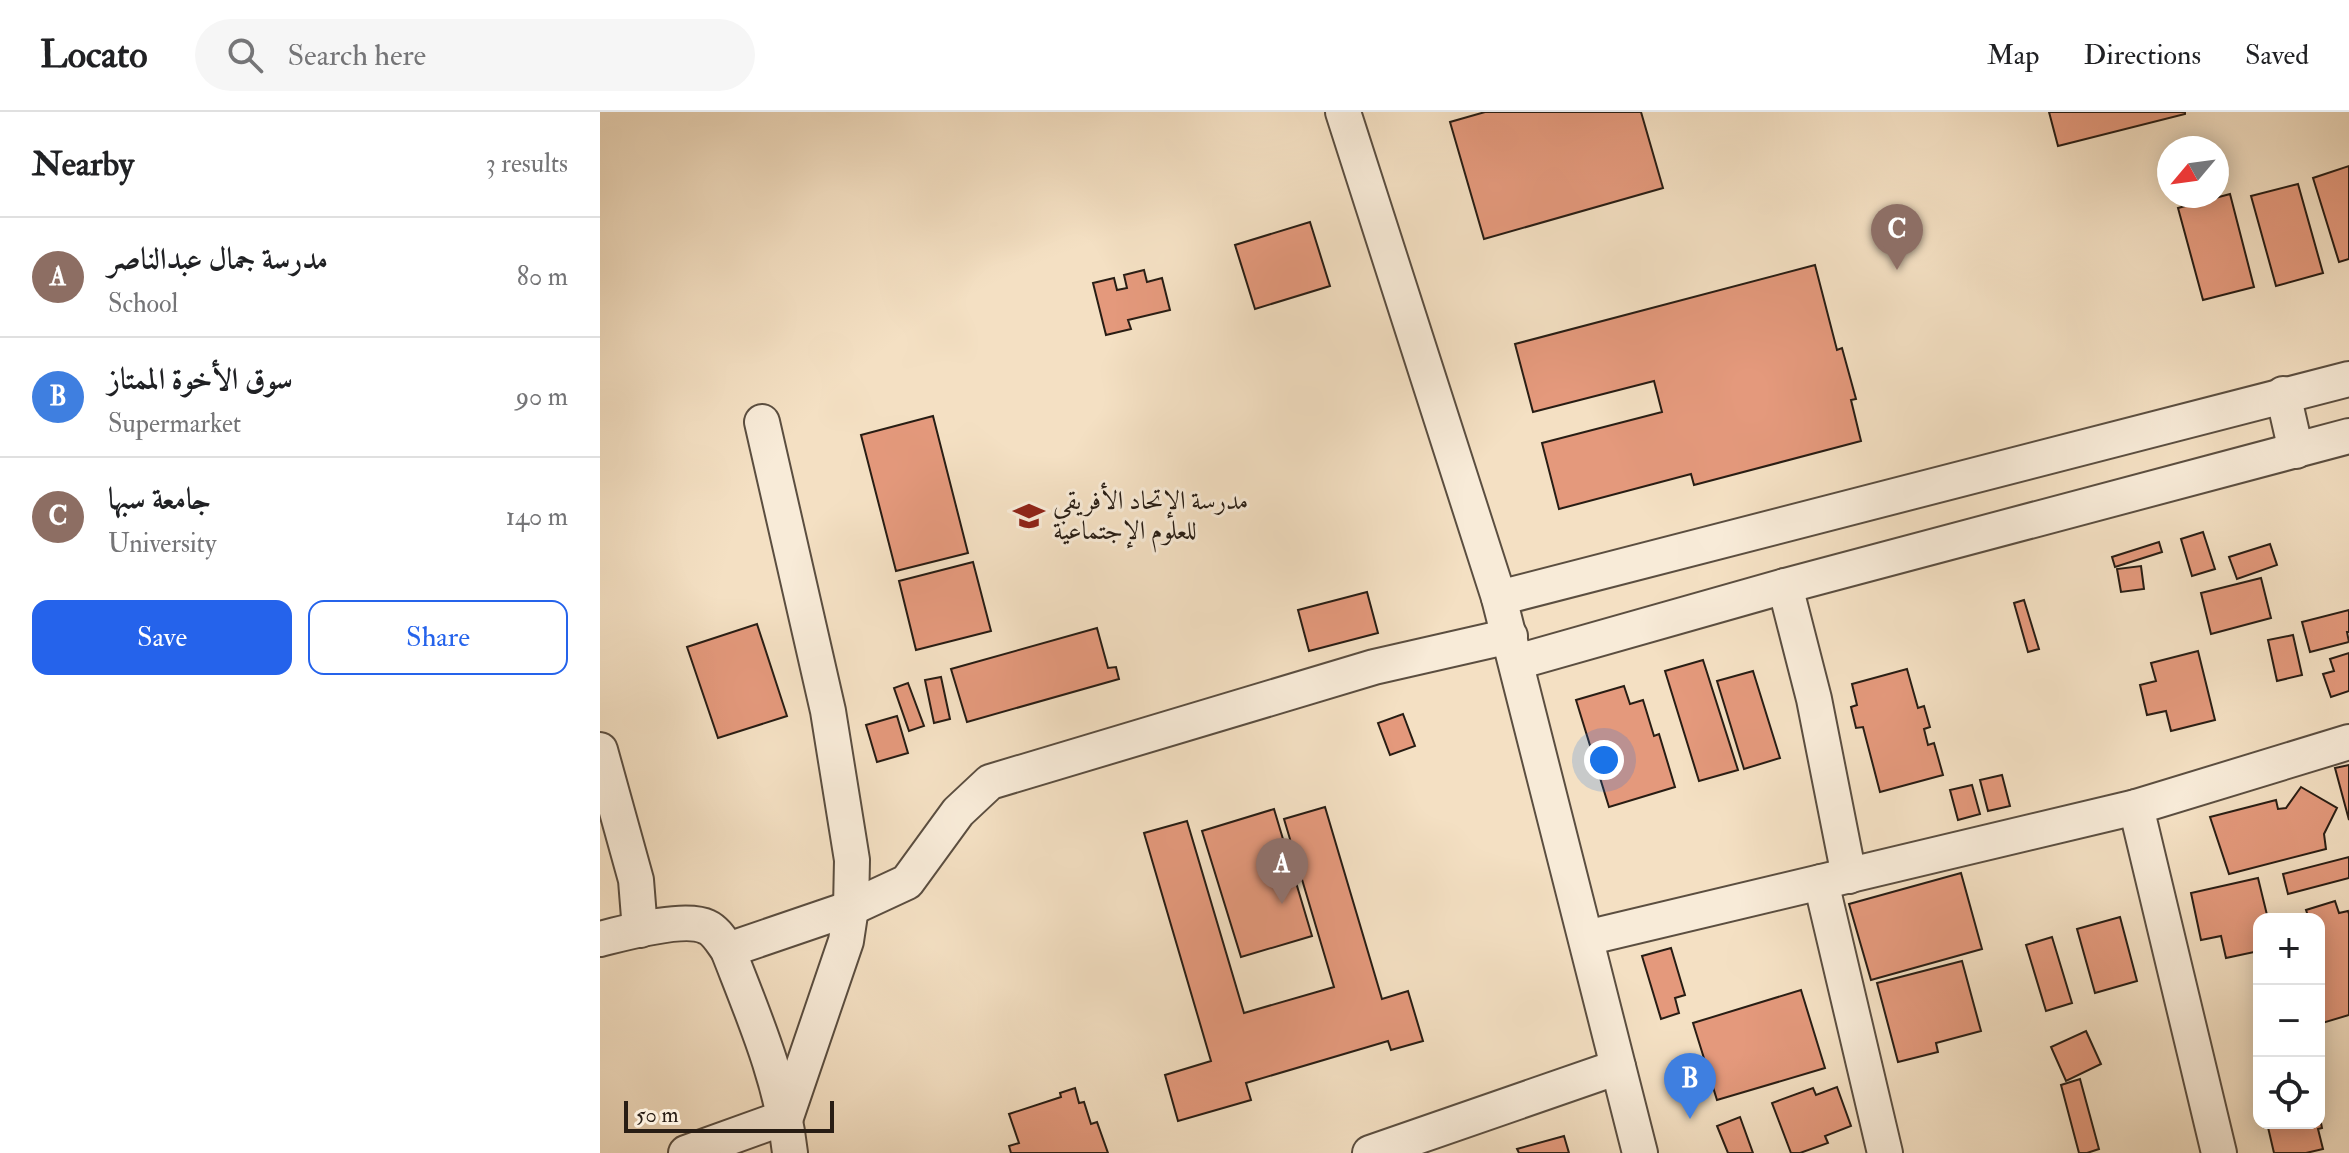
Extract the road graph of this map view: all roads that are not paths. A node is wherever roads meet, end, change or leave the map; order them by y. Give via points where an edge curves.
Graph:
1 (1343, 112) edge
2 (2349, 379) edge
3 (2283, 394) junction
4 (762, 422) dead end
5 (2349, 436) edge
6 (2296, 451) junction
7 (1785, 586) junction
8 (1499, 598) junction
9 (1513, 649) junction
10 (2349, 742) edge
11 (600, 750) edge
12 (2136, 807) junction
13 (1835, 879) junction
14 (851, 908) junction
15 (640, 930) junction
16 (1586, 938) junction
17 (600, 939) edge
18 (728, 950) junction
19 (1618, 1067) junction
20 (786, 1117) junction
21 (686, 1153) edge
22 (790, 1153) edge
23 (1370, 1153) edge
24 (1640, 1153) edge
25 (1885, 1153) edge
26 (2219, 1153) edge

1 - 8 street
2 - 3 street
3 - 6 street
3 - 8 street
4 - 14 street via 828,711 852,860
5 - 6 street
6 - 7 street
7 - 9 street
7 - 13 street via 1814,699
8 - 9 street
9 - 14 street via 1374,667 990,782 958,812 907,882
9 - 16 street
10 - 12 street
11 - 15 street via 636,880
12 - 13 street
12 - 26 street
13 - 16 street
13 - 25 street
14 - 18 street
14 - 20 street via 846,941
15 - 17 street
15 - 18 street via 702,925
16 - 19 street
18 - 20 street via 771,1060
19 - 23 street
19 - 24 street
20 - 21 street
20 - 22 street

